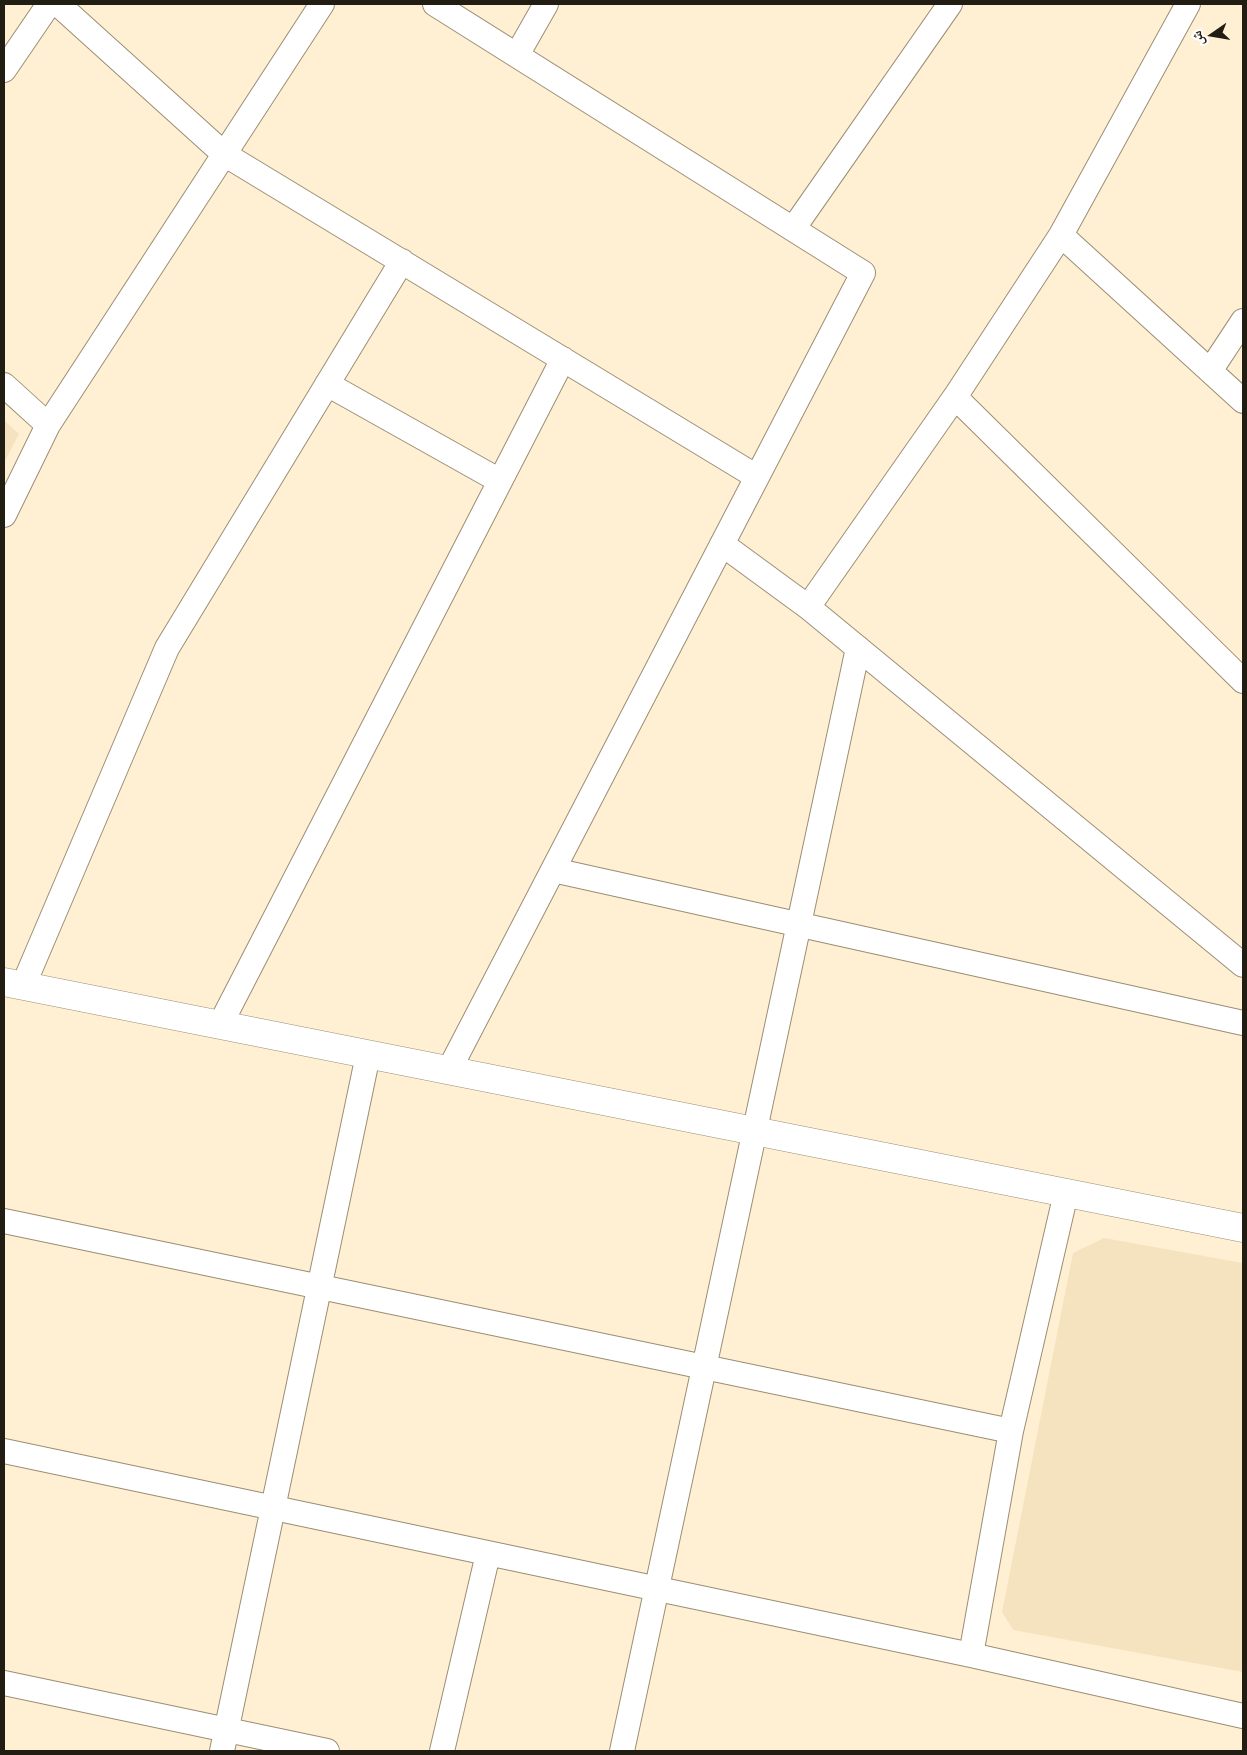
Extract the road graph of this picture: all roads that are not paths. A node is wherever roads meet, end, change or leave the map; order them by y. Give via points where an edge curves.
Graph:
1 (49, 4) edge
2 (58, 4) edge
3 (322, 4) edge
4 (435, 4) edge
5 (546, 4) edge
6 (950, 4) edge
7 (1188, 4) edge
8 (517, 55) junction
9 (4, 70) edge
10 (224, 154) junction
11 (794, 229) junction
12 (1061, 235) junction
13 (402, 261) junction
14 (1243, 322) edge
15 (563, 359) junction
16 (1210, 371) junction
17 (4, 384) edge
18 (327, 384) junction
19 (955, 397) junction
20 (1243, 402) edge
21 (48, 425) junction
22 (757, 477) junction
23 (500, 481) junction
24 (4, 515) edge
25 (722, 544) junction
26 (808, 607) junction
27 (858, 648) junction
28 (1243, 681) edge
29 (553, 870) junction
30 (799, 925) junction
31 (1243, 965) edge
32 (14, 984) edge
33 (1243, 1023) edge
34 (220, 1025) junction
35 (368, 1055) junction
36 (448, 1070) junction
37 (755, 1131) junction
38 (1066, 1193) junction
39 (4, 1221) edge
40 (1243, 1228) edge
41 (320, 1287) junction
42 (704, 1368) junction
43 (1011, 1432) junction
44 (4, 1452) edge
45 (273, 1508) junction
46 (488, 1554) junction
47 (657, 1589) junction
48 (971, 1656) junction
49 (4, 1683) edge
50 (1243, 1716) edge
51 (224, 1741) edge
52 (327, 1751) edge
53 (442, 1751) edge
54 (622, 1751) edge

1 - 9 street
2 - 10 street
3 - 10 street
4 - 8 street
5 - 8 street
6 - 11 street
7 - 12 street
8 - 11 street
10 - 13 street
10 - 21 street
11 - 22 street via 863,273
12 - 16 street
12 - 19 street
13 - 15 street
13 - 18 street
14 - 16 street
15 - 22 street
15 - 23 street
16 - 20 street
17 - 21 street
18 - 23 street
18 - 32 street via 166,648
19 - 26 street
19 - 28 street
21 - 24 street
22 - 25 street
23 - 34 street
25 - 26 street
25 - 29 street
26 - 27 street
27 - 30 street
27 - 31 street
29 - 30 street
29 - 36 street
30 - 33 street
30 - 37 street
32 - 34 street
34 - 35 street
35 - 36 street
35 - 41 street
36 - 37 street
37 - 38 street
37 - 42 street
38 - 40 street
38 - 43 street
39 - 41 street
41 - 42 street
41 - 45 street
42 - 43 street
42 - 47 street
43 - 48 street
44 - 45 street
45 - 46 street
45 - 51 street
46 - 47 street
46 - 53 street
47 - 48 street
47 - 54 street
48 - 50 street
49 - 51 street
51 - 52 street

